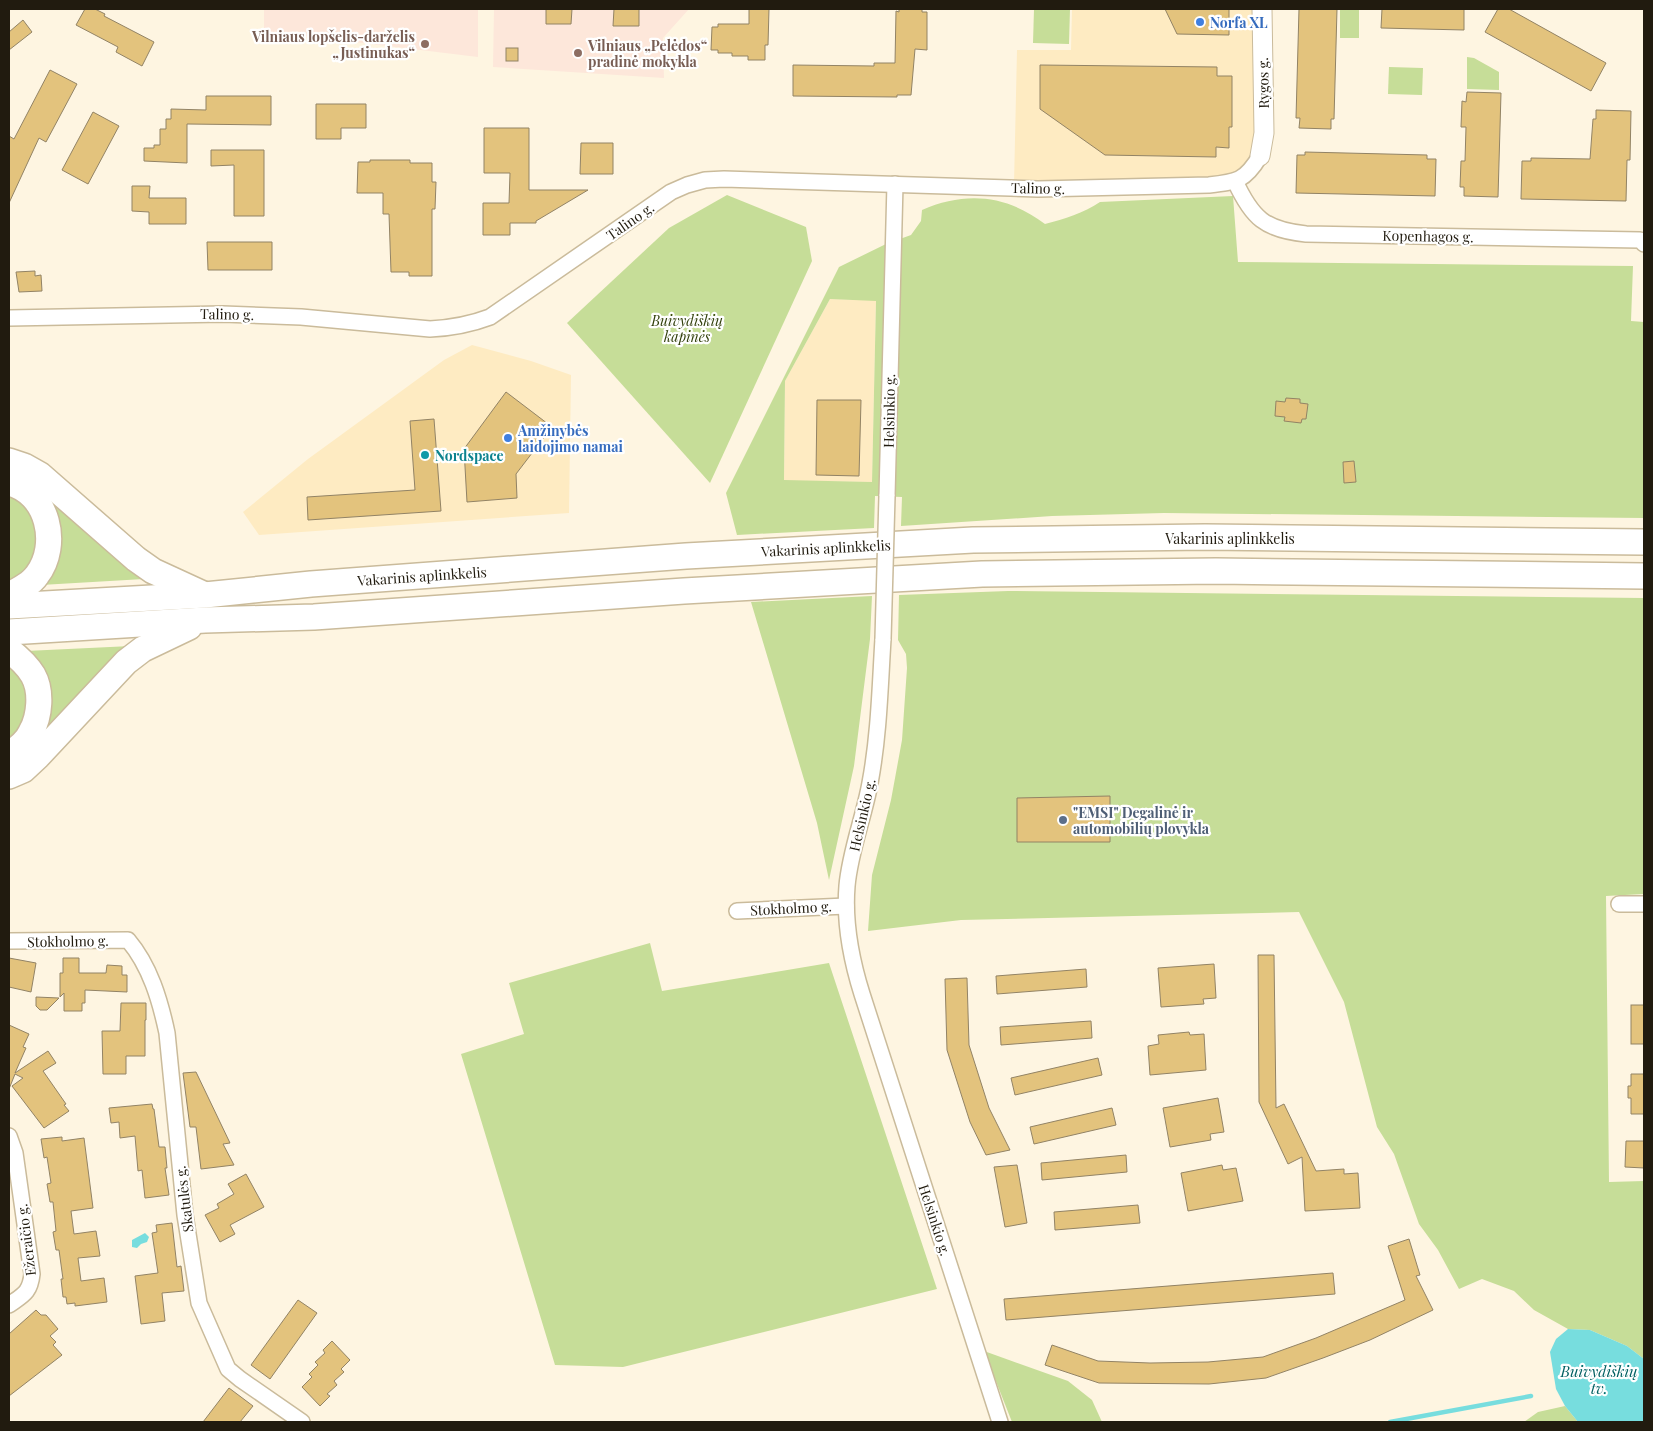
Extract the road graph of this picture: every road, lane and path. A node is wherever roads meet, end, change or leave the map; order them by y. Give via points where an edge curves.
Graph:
1 (1262, 9) edge
2 (1260, 156) joint
3 (1235, 181) junction
4 (895, 184) junction
5 (1644, 244) edge
6 (9, 318) edge
7 (9, 461) edge
8 (9, 483) edge
9 (1644, 542) edge
10 (1644, 576) edge
11 (9, 594) edge
12 (205, 595) junction
13 (9, 606) edge
14 (205, 620) junction
15 (9, 632) edge
16 (9, 650) edge
17 (9, 754) edge
18 (9, 776) edge
19 (1620, 904) dead end
20 (1644, 904) edge
21 (846, 906) junction
22 (737, 911) dead end
23 (128, 940) joint
24 (9, 941) edge
25 (9, 1136) edge
26 (9, 1305) edge
27 (302, 1422) edge
28 (1000, 1422) edge

1 - 2 street, Rygos g. via 1264,133
2 - 3 street, Talino g. via 1250,173
3 - 4 street, Talino g. via 1209,185 1085,189
3 - 5 street, Kopenhagos g. via 1253,213 1268,226 1285,232 1640,240
4 - 6 street, Talino g. via 724,179 687,185 671,192 490,316 454,328 223,314
4 - 21 street, Helsinkio g., bridge via 879,729 851,864
7 - 12 highway via 40,475 153,571
8 - 11 highway via 30,494 42,510 49,532 47,555 37,575
9 - 12 highway, Vakarinis aplinkkelis via 1206,537 973,540 686,556
10 - 14 highway via 1216,571 982,574 314,617
12 - 13 highway, Vakarinis aplinkkelis
14 - 15 highway
14 - 18 highway via 143,649 126,662 38,756 23,770
16 - 17 highway via 34,676 39,693 38,714 31,733
19 - 20 street
21 - 22 street, Stokholmo g.
21 - 28 street, Helsinkio g. via 850,947 859,985
23 - 24 street, Stokholmo g.
23 - 27 street, Skatulės g. via 139,953 150,978 167,1033 185,1215 200,1302 228,1368
25 - 26 street, Ežeraičio g. via 15,1153 32,1274 27,1293

